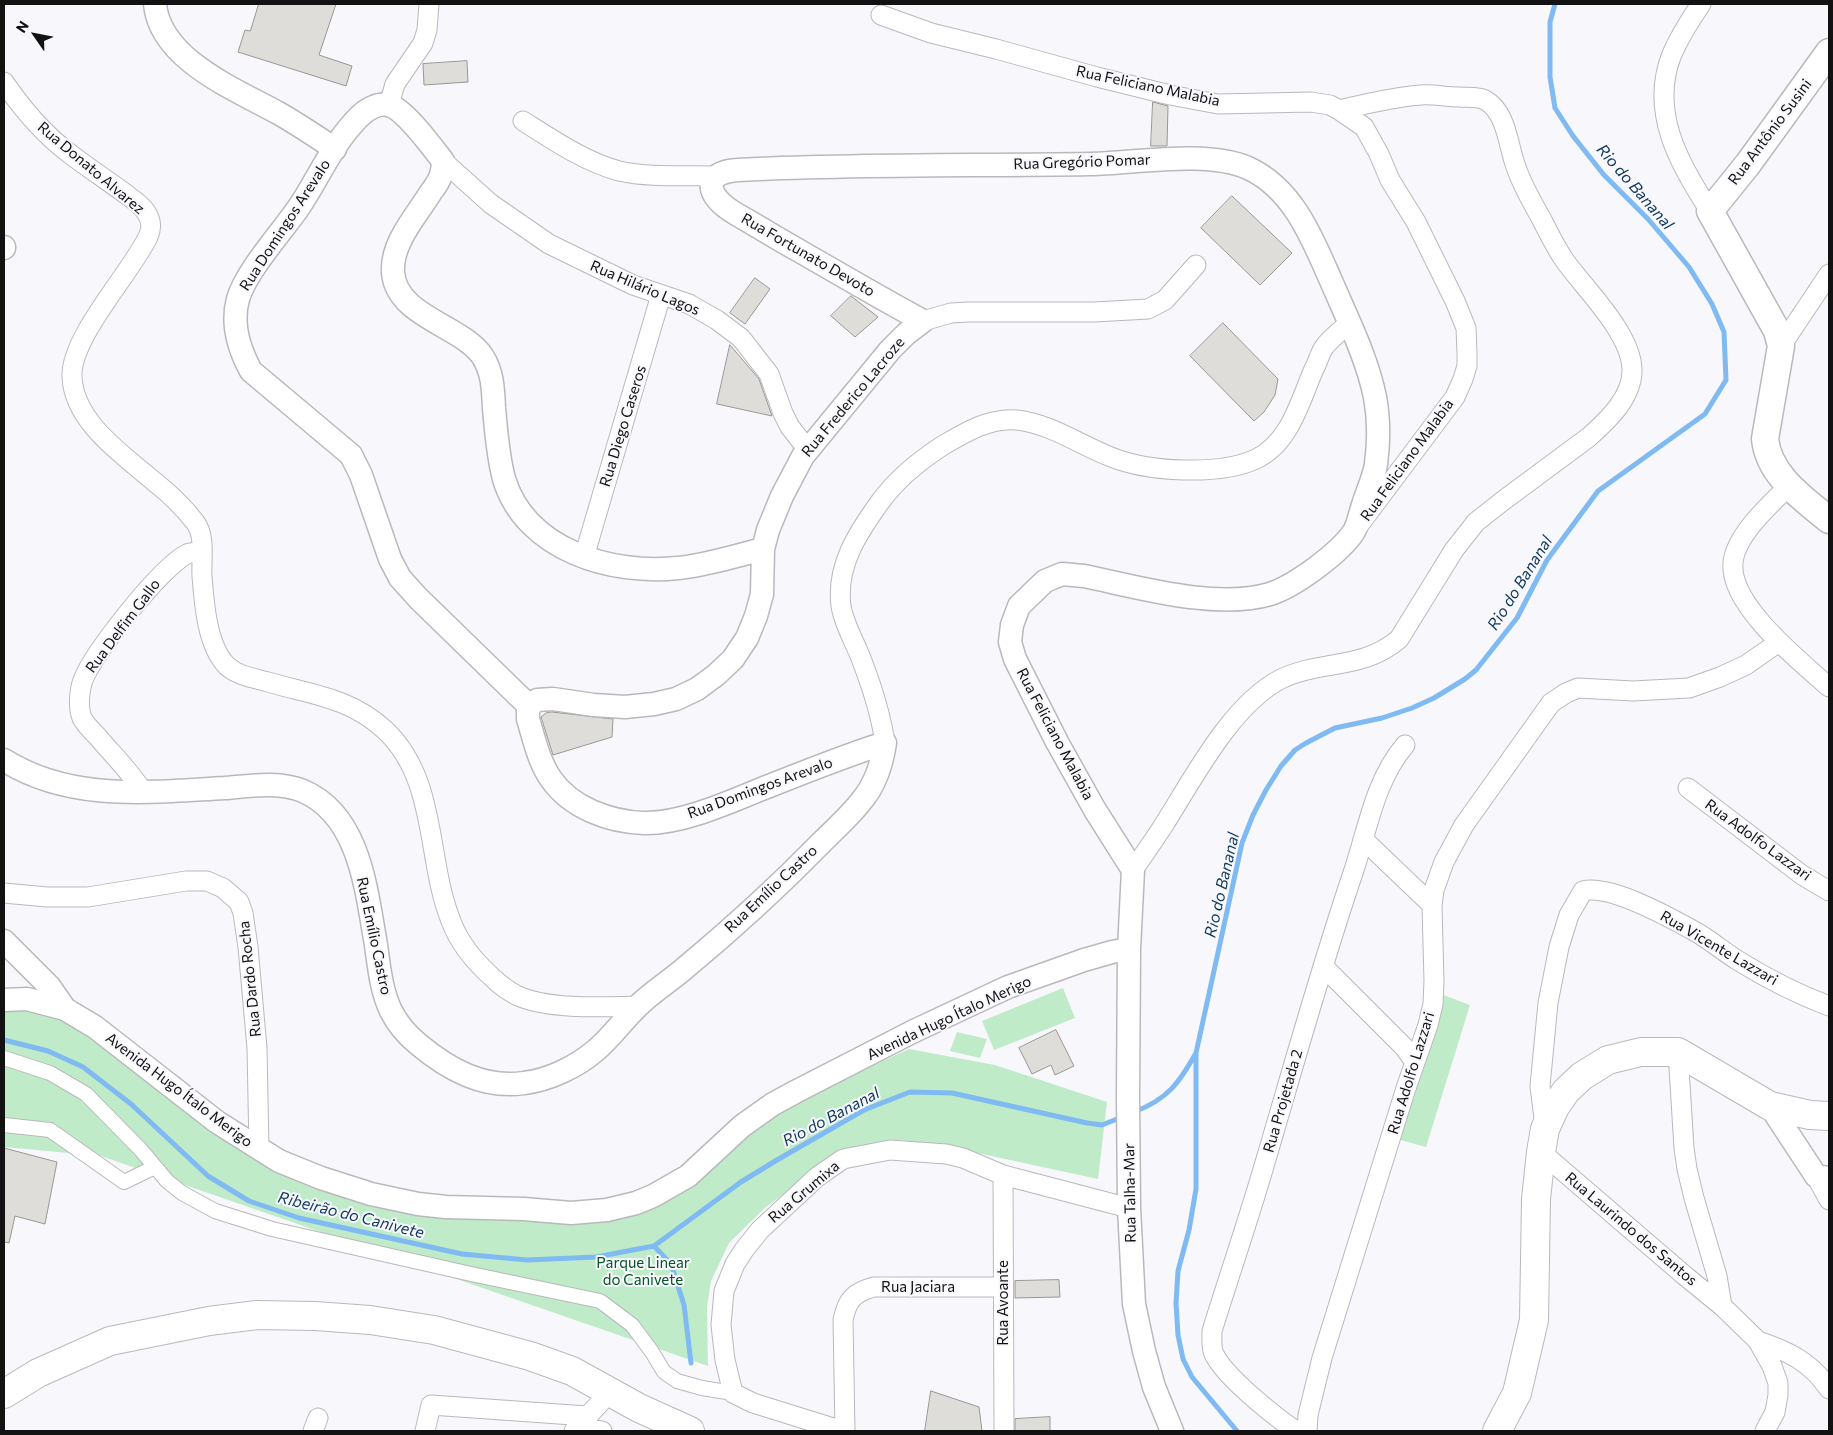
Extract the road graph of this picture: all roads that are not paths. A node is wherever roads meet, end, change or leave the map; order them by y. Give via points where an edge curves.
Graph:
1 (155, 4) edge
2 (429, 4) edge
3 (1701, 4) edge
4 (881, 15) dead end
5 (1829, 52) edge
6 (4, 82) edge
7 (389, 105) junction
8 (1339, 110) junction
9 (523, 122) dead end
10 (335, 149) junction
11 (443, 161) junction
12 (716, 176) junction
13 (1710, 211) junction
14 (1196, 265) dead end
15 (1829, 274) edge
16 (661, 295) junction
17 (923, 321) junction
18 (1350, 323) junction
19 (1781, 346) junction
20 (808, 450) junction
21 (1789, 486) junction
22 (1829, 520) edge
23 (1354, 532) junction
24 (763, 549) junction
25 (202, 552) junction
26 (584, 557) junction
27 (1778, 642) junction
28 (1829, 687) edge
29 (530, 706) junction
30 (885, 742) junction
31 (1406, 745) dead end
32 (4, 760) edge
33 (1688, 788) dead end
34 (143, 792) junction
35 (1364, 840) junction
36 (1133, 870) junction
37 (1829, 891) edge
38 (4, 893) edge
39 (1432, 905) junction
40 (4, 940) edge
41 (1129, 949) junction
42 (1323, 966) junction
43 (4, 1000) edge
44 (638, 1006) junction
45 (1829, 1006) edge
46 (65, 1009) junction
47 (1678, 1052) junction
48 (4, 1058) edge
49 (1415, 1062) junction
50 (1770, 1106) junction
51 (1829, 1116) edge
52 (4, 1125) edge
53 (1543, 1140) junction
54 (258, 1149) junction
55 (155, 1167) junction
56 (1002, 1175) junction
57 (1823, 1177) edge
58 (1829, 1200) edge
59 (1129, 1208) junction
60 (1003, 1287) junction
61 (1722, 1306) junction
62 (1758, 1340) junction
63 (1829, 1389) edge
64 (732, 1390) junction
65 (609, 1393) junction
66 (4, 1394) edge
67 (579, 1425) edge
68 (426, 1431) edge
69 (602, 1431) edge
70 (690, 1431) edge
71 (844, 1431) edge
72 (1004, 1431) edge
73 (1172, 1431) edge
74 (1296, 1431) edge
75 (1307, 1431) edge
76 (1497, 1431) edge
77 (1765, 1431) edge

1 - 10 street, Rua Domingos Arevalo via 164,32 202,71 301,126
2 - 7 street via 423,43 395,84
3 - 13 street via 1672,55 1663,99 1673,145
4 - 8 street, Rua Feliciano Malabia via 931,33 1189,98 1218,104 1311,102
5 - 13 main road, Rua Antônio Susini
6 - 25 street, Rua Donato Alvarez via 44,131 133,200 150,218 152,224 146,242 82,339 72,377 80,408 94,426 112,446 159,484 198,525
7 - 10 street via 368,110 360,116
7 - 11 street, Rua Hilário Lagos via 415,126
8 - 23 street, Rua Feliciano Malabia via 1364,127 1390,180 1416,222 1466,328 1467,353 1465,372 1444,414
8 - 36 street via 1422,95 1478,98 1487,102 1499,115 1515,166 1564,260 1618,329 1631,364 1631,382 1612,414 1589,437 1476,522 1454,550 1399,640 1373,657 1294,674 1265,689 1250,703 1232,722
9 - 12 street, Rua Gregório Pomar via 590,160 618,170
10 - 29 street, Rua Domingos Arevalo via 299,207 247,279 238,298 236,327 243,356 264,384 351,455 400,578
11 - 16 street, Rua Hilário Lagos via 491,204 549,244 633,285
11 - 26 street via 441,176 398,245 393,260 394,283 426,317 472,344 483,357 490,371 499,450 510,494 520,512 547,538
12 - 17 street, Rua Fortunato Devoto via 713,191 732,211
12 - 18 street, Rua Gregório Pomar via 724,171 818,166 1094,164 1208,159 1232,162 1251,169 1287,197 1317,248
13 - 19 main road via 1778,331
14 - 17 street, Rua Frederico Lacroze via 1165,300 1148,309 968,312
15 - 19 street
16 - 20 street, Rua Hilário Lagos via 689,304 741,338 770,374 790,427
16 - 26 street, Rua Diego Caseros
17 - 20 street, Rua Frederico Lacroze via 890,350
18 - 23 street, Rua Gregório Pomar via 1375,396 1378,418 1376,466
18 - 30 street via 1324,346 1292,422 1283,435 1271,450 1255,459 1208,469 1138,466 1112,458 1036,424 1016,420 985,424 958,437 906,474 882,498 864,525 846,557 842,575 841,608 882,720
19 - 21 main road via 1765,439 1766,452 1775,470
20 - 24 street, Rua Frederico Lacroze via 782,496
21 - 22 main road
21 - 27 street via 1749,528 1733,562 1735,581 1746,604
23 - 36 street, Rua Feliciano Malabia via 1322,564 1294,583 1272,593 1245,599 1216,600 1062,574 1045,581 1019,606 1010,642 1015,659 1095,810
24 - 26 street via 670,568 622,567
24 - 29 street, Rua Frederico Lacroze via 762,594 756,616 733,659 716,676 676,699 654,704 625,708 553,699 537,700
25 - 34 street, Rua Delfim Gallo via 188,554 165,571 128,614 90,665 82,682 82,718 134,776
25 - 44 street, Rua Donato Alvarez via 202,578 211,636 226,665 248,677 352,706 386,731 405,756 422,796 452,924 478,963 515,994 533,1001 604,1007
27 - 28 street
27 - 39 street, Rua Adolfo Lazzari via 1746,665 1689,688 1633,691 1578,688 1551,703 1456,839 1434,890
29 - 30 street, Rua Domingos Arevalo via 528,719 541,758 560,790 594,813 644,823 672,820 724,804
30 - 44 street, Rua Emílio Castro via 879,771 857,806 722,936
31 - 35 street, Rua Projetada 2 via 1384,778
32 - 34 street, Rua Emílio Castro via 50,782 112,793
33 - 37 street, Rua Adolfo Lazzari via 1802,875
34 - 44 street, Rua Emílio Castro via 288,786 305,792 330,808 354,849 390,1010 416,1042 475,1079 498,1084 523,1084 569,1069 595,1051
35 - 39 street
35 - 42 street, Rua Projetada 2
36 - 41 street
38 - 54 street, Rua Dardo Rocha via 88,897 186,881 207,881 223,888 239,902 248,947 257,1048
39 - 49 street, Rua Adolfo Lazzari via 1433,1004
40 - 46 street via 49,986
41 - 54 street, Avenida Hugo Ítalo Merigo via 1084,960 1008,987 912,1032 773,1104 742,1126 688,1176 636,1203 607,1210 571,1214 418,1204 345,1186 279,1161
41 - 59 street, Rua Talha-Mar
42 - 49 street
42 - 74 street, Rua Projetada 2 via 1212,1331 1212,1352 1223,1369
43 - 46 street, Avenida Hugo Ítalo Merigo via 27,999
45 - 53 street, Rua Vicente Lazzari via 1800,995 1737,960 1696,932 1651,909 1620,896 1592,889 1583,891 1569,915 1559,947 1548,1004 1540,1086
46 - 54 street, Avenida Hugo Ítalo Merigo
47 - 50 main road
47 - 53 main road via 1641,1052 1608,1060 1582,1076 1555,1107
47 - 61 street via 1687,1169 1717,1276
48 - 55 street via 50,1073 86,1094
49 - 75 street, Rua Adolfo Lazzari via 1322,1358
50 - 51 main road
50 - 57 street
52 - 55 street via 50,1130 124,1182
53 - 61 street, Rua Laurindo dos Santos via 1684,1276
53 - 76 main road via 1536,1199 1534,1320 1517,1392
55 - 64 street via 182,1193 215,1211 272,1229 600,1301 632,1325 664,1372 677,1382
56 - 59 street, Rua Grumixa
56 - 60 street, Rua Avoante
56 - 64 street, Rua Grumixa via 946,1154 890,1150 843,1159 817,1177 760,1230 730,1275 724,1291 721,1325
57 - 58 street
59 - 73 street, Rua Talha-Mar via 1134,1304 1154,1387
60 - 71 street, Rua Jaciara via 874,1287 852,1297 842,1320
60 - 72 street, Rua Avoante
61 - 62 street, Rua Laurindo dos Santos
62 - 63 street via 1803,1361
62 - 77 street via 1778,1383 1775,1412
64 - 71 street via 753,1404
65 - 66 main road via 572,1371 434,1330 370,1320 257,1315 110,1341 38,1372
65 - 67 street
65 - 70 main road
67 - 68 street via 431,1405
67 - 69 street

